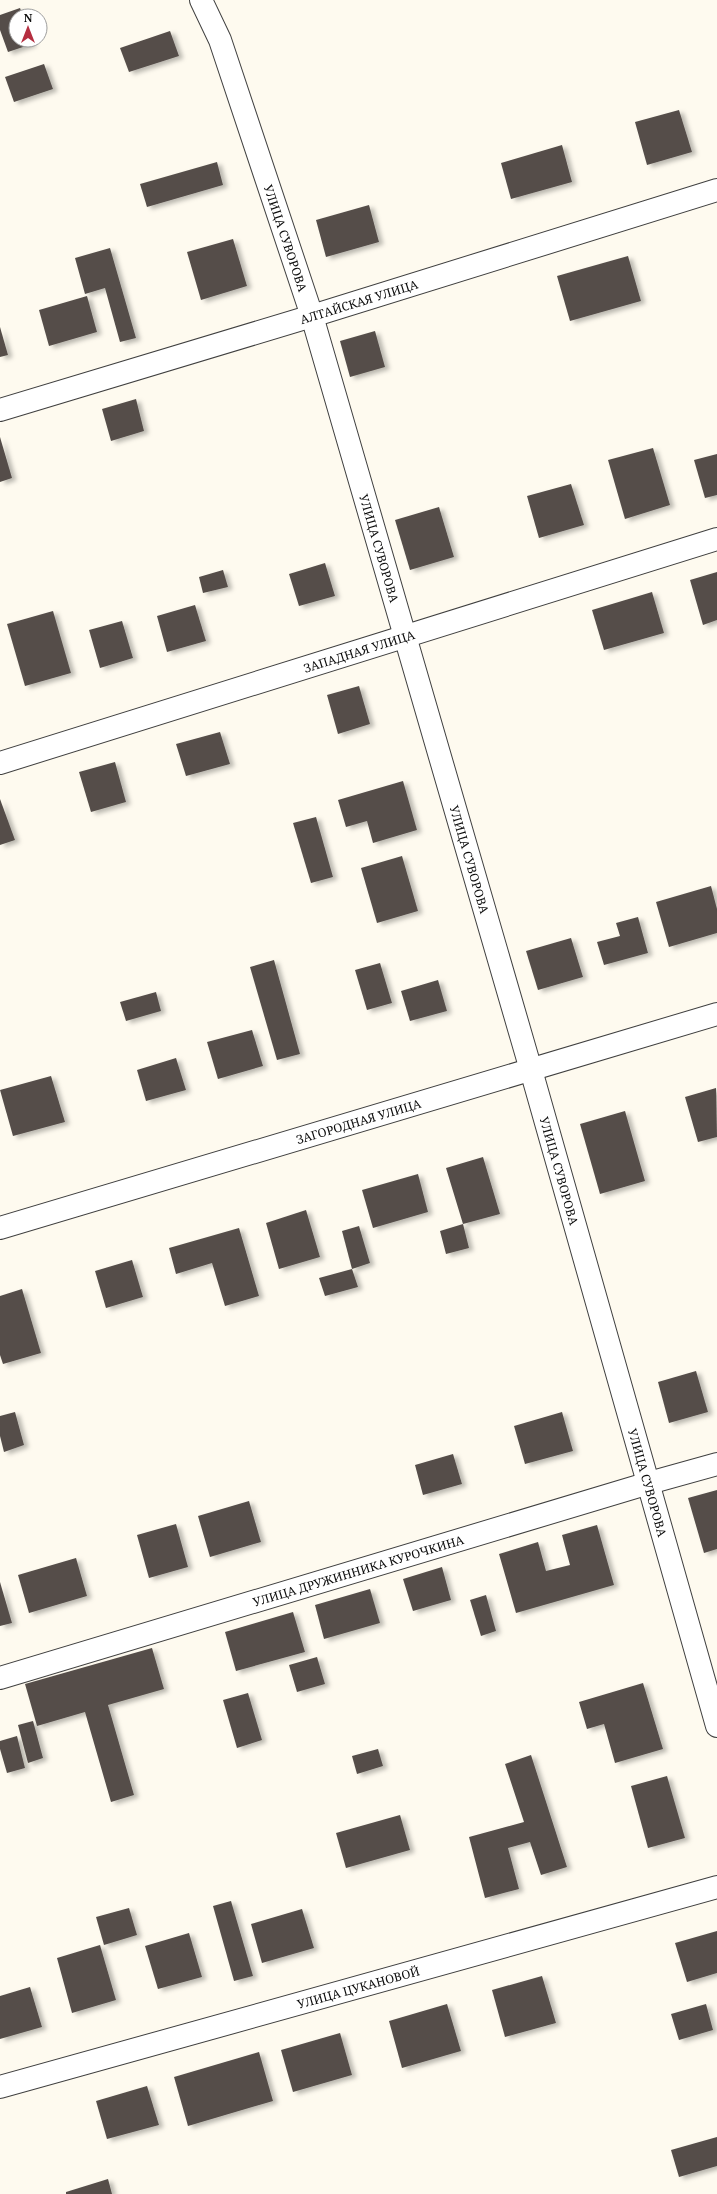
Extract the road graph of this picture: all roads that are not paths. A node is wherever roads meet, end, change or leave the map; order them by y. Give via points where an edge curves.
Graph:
1 (201, 0) edge
2 (717, 190) edge
3 (312, 316) junction
4 (0, 410) edge
5 (717, 539) edge
6 (404, 637) junction
7 (0, 763) edge
8 (717, 1014) edge
9 (531, 1070) junction
10 (0, 1228) edge
11 (717, 1464) edge
12 (649, 1483) junction
13 (0, 1678) edge
14 (717, 1726) edge
15 (717, 1887) edge
16 (0, 2087) edge

1 - 3 street, УЛИЦА СУВОРОВА via 220,40
2 - 3 street, АЛТАЙСКАЯ УЛИЦА
3 - 4 street, АЛТАЙСКАЯ УЛИЦА
3 - 6 street, УЛИЦА СУВОРОВА
5 - 6 street, ЗАПАДНАЯ УЛИЦА
6 - 7 street, ЗАПАДНАЯ УЛИЦА
6 - 9 street, УЛИЦА СУВОРОВА
8 - 9 street, ЗАГОРОДНАЯ УЛИЦА
9 - 10 street, ЗАГОРОДНАЯ УЛИЦА
9 - 12 street, УЛИЦА СУВОРОВА
11 - 12 street, УЛИЦА ДРУЖИННИКА КУРОЧКИНА
12 - 13 street, УЛИЦА ДРУЖИННИКА КУРОЧКИНА
12 - 14 street, УЛИЦА СУВОРОВА
15 - 16 street, УЛИЦА ЦУКАНОВОЙ

